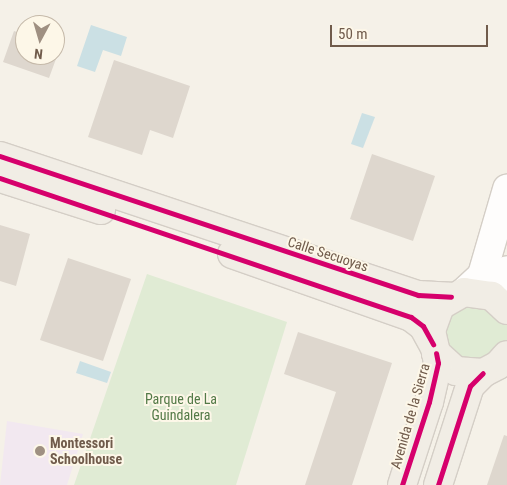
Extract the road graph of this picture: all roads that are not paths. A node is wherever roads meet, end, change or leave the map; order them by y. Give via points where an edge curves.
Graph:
1 (0, 156) edge
2 (0, 178) edge
3 (507, 189) edge
4 (507, 270) edge
5 (457, 294) junction
6 (505, 307) edge
7 (434, 349) junction
8 (499, 363) edge
9 (402, 485) edge
10 (438, 485) edge

1 - 5 main road, Calle Secuoyas via 418,295
2 - 7 main road via 398,312 417,321
3 - 5 street via 482,274
4 - 6 street
5 - 6 main road, Calle Secuoyas via 492,296
5 - 7 main road, Avenida de la Sierra via 433,318
7 - 8 main road via 456,371
7 - 9 main road, Avenida de la Sierra via 438,363 431,394
8 - 10 main road via 470,386

